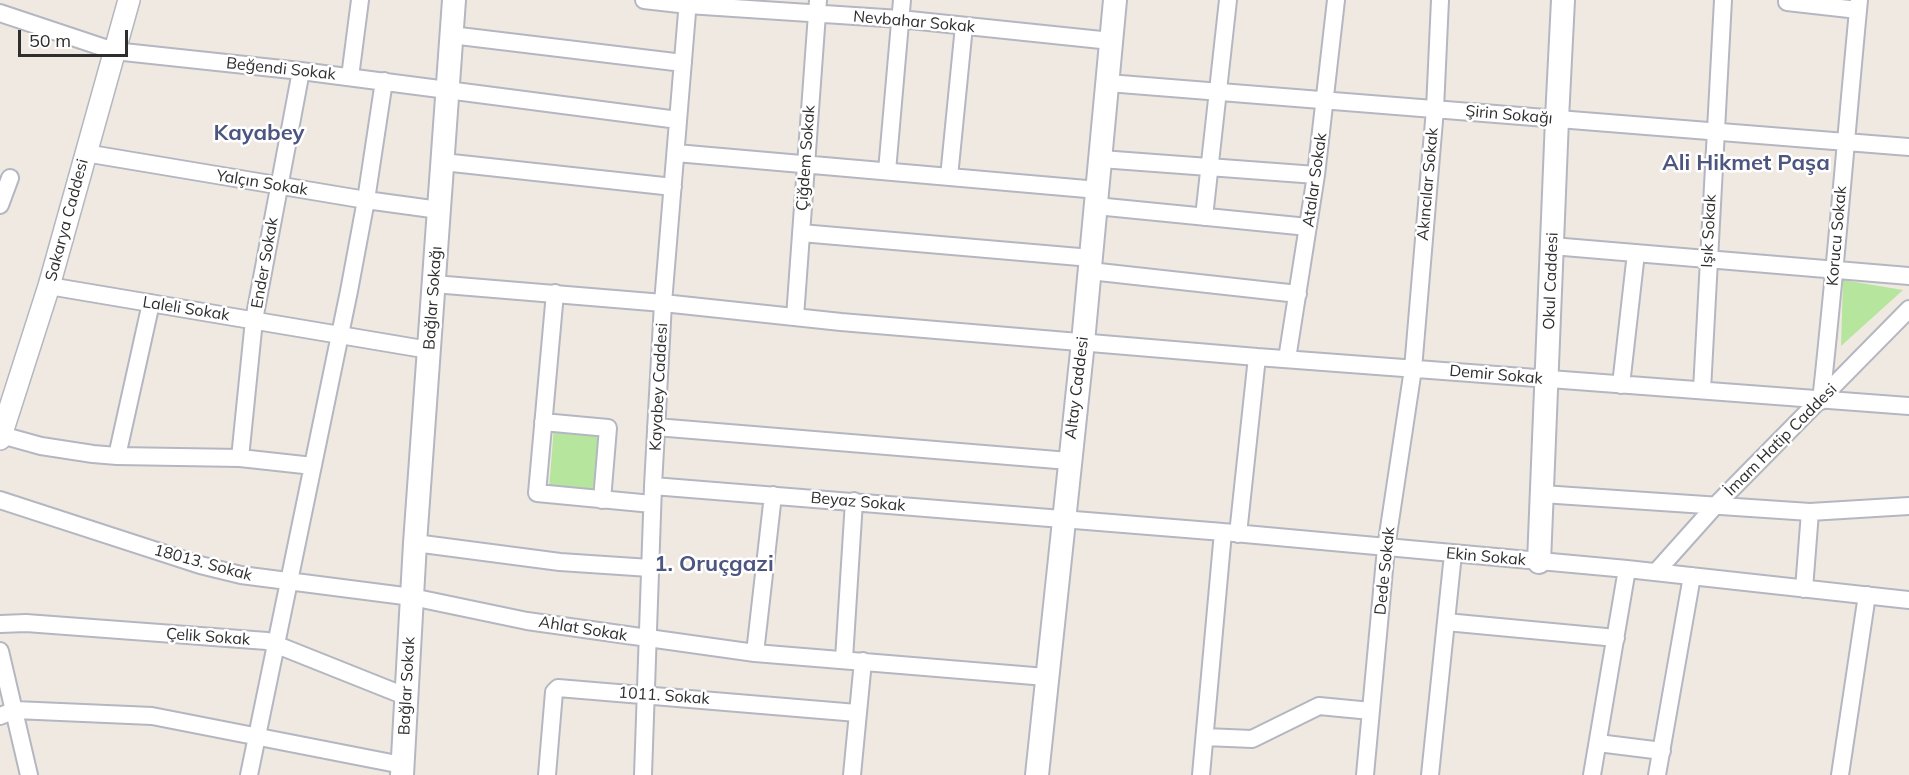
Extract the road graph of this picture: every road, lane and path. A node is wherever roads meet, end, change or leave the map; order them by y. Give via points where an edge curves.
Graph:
1 (129, 0) edge
2 (360, 0) edge
3 (454, 0) edge
4 (644, 0) edge
5 (902, 0) edge
6 (1115, 0) edge
7 (1228, 0) edge
8 (1336, 0) edge
9 (1440, 0) edge
10 (1563, 0) edge
11 (1723, 0) edge
12 (1787, 0) edge
13 (688, 2) edge
14 (1858, 5) edge
15 (817, 6) edge
16 (0, 13) edge
17 (900, 19) junction
18 (964, 26) junction
19 (451, 35) junction
20 (1112, 41) junction
21 (114, 51) junction
22 (683, 63) junction
23 (301, 70) junction
24 (350, 77) junction
25 (384, 81) junction
26 (1108, 83) junction
27 (448, 91) junction
28 (1217, 91) junction
29 (1325, 100) junction
30 (1435, 109) junction
31 (1557, 118) junction
32 (678, 120) junction
33 (1716, 131) junction
34 (1845, 142) junction
35 (1909, 147) edge
36 (85, 153) junction
37 (676, 153) junction
38 (1101, 159) junction
39 (443, 162) junction
40 (806, 164) junction
41 (1209, 168) junction
42 (886, 171) junction
43 (1316, 175) junction
44 (949, 177) junction
45 (10, 178) dead end
46 (279, 186) junction
47 (673, 187) junction
48 (1097, 198) junction
49 (366, 200) junction
50 (0, 205) edge
51 (439, 210) junction
52 (1204, 217) junction
53 (1308, 227) junction
54 (801, 233) junction
55 (1552, 246) junction
56 (1636, 253) junction
57 (1708, 258) junction
58 (1090, 265) junction
59 (1835, 269) junction
60 (1909, 276) edge
61 (434, 284) junction
62 (49, 286) junction
63 (555, 293) junction
64 (1298, 294) junction
65 (151, 303) junction
66 (663, 303) junction
67 (1909, 309) edge
68 (795, 317) junction
69 (254, 320) junction
70 (340, 335) junction
71 (1083, 342) junction
72 (429, 350) junction
73 (1257, 357) junction
74 (1287, 359) junction
75 (1413, 369) junction
76 (1547, 379) junction
77 (1621, 385) junction
78 (1702, 390) junction
79 (1821, 401) junction
80 (1909, 406) edge
81 (543, 422) junction
82 (656, 428) junction
83 (1, 437) edge
84 (117, 456) junction
85 (240, 458) junction
86 (1069, 461) junction
87 (313, 466) junction
88 (653, 486) junction
89 (1542, 494) junction
90 (773, 495) junction
91 (0, 500) edge
92 (602, 500) junction
93 (855, 501) junction
94 (652, 504) junction
95 (1715, 506) junction
96 (1909, 506) edge
97 (1810, 512) junction
98 (1062, 519) junction
99 (1231, 533) junction
100 (415, 543) junction
101 (1386, 548) junction
102 (1454, 554) junction
103 (1539, 562) junction
104 (650, 568) junction
105 (1627, 569) junction
106 (1656, 572) junction
107 (1692, 576) junction
108 (289, 583) junction
109 (1804, 589) junction
110 (1867, 595) junction
111 (412, 597) junction
112 (1909, 600) edge
113 (1446, 622) junction
114 (0, 624) edge
115 (1616, 638) junction
116 (649, 639) junction
117 (277, 644) junction
118 (0, 651) edge
119 (755, 653) junction
120 (844, 659) junction
121 (863, 661) junction
122 (1046, 677) junction
123 (646, 694) junction
124 (405, 696) junction
125 (1371, 711) junction
126 (7, 713) edge
127 (858, 713) junction
128 (258, 735) junction
129 (1205, 737) junction
130 (1598, 743) junction
131 (1662, 752) junction
132 (402, 770) edge
133 (29, 775) edge
134 (249, 775) edge
135 (547, 775) edge
136 (643, 775) edge
137 (852, 775) edge
138 (1037, 775) edge
139 (1202, 775) edge
140 (1365, 775) edge
141 (1430, 775) edge
142 (1592, 775) edge
143 (1657, 775) edge
144 (1840, 775) edge

1 - 21 street, Sakarya Caddesi
2 - 24 street
3 - 19 main road, Bağlar Sokağı
4 - 13 street, Nevbahar Sokak
5 - 17 street
6 - 20 main road, Altay Caddesi
7 - 28 street
8 - 29 street, Atalar Sokak
9 - 30 street, Akıncılar Sokak
10 - 31 main road, Okul Caddesi
11 - 33 street, Işık Sokak
12 - 14 street
13 - 15 street, Nevbahar Sokak
13 - 22 street, Kayabey Caddesi
14 - 34 street, Korucu Sokak
15 - 17 street, Nevbahar Sokak
15 - 40 street, Çiğdem Sokak
16 - 21 street, Beğendi Sokak
17 - 18 street, Nevbahar Sokak
17 - 42 street
18 - 20 street, Nevbahar Sokak
18 - 44 street
19 - 22 street
19 - 27 main road, Bağlar Sokağı
20 - 26 main road, Altay Caddesi
21 - 23 street, Beğendi Sokak
21 - 36 street, Sakarya Caddesi
22 - 32 street, Kayabey Caddesi
23 - 24 street, Beğendi Sokak
23 - 46 street, Ender Sokak
24 - 25 street, Beğendi Sokak
25 - 27 street, Beğendi Sokak
25 - 49 street
26 - 28 street, Şirin Sokağı
26 - 38 main road, Altay Caddesi
27 - 32 street, Beğendi Sokak
27 - 39 main road, Bağlar Sokağı
28 - 29 street, Şirin Sokağı
28 - 41 street
29 - 30 street, Şirin Sokağı
29 - 43 street, Atalar Sokak
30 - 31 street, Şirin Sokağı
30 - 75 street, Akıncılar Sokak
31 - 33 street, Şirin Sokağı
31 - 55 main road, Okul Caddesi
32 - 37 street, Kayabey Caddesi
33 - 34 street, Şirin Sokağı
33 - 57 street, Işık Sokak
34 - 35 street, Şirin Sokağı
34 - 59 street, Korucu Sokak
36 - 46 street, Yalçın Sokak
36 - 62 street, Sakarya Caddesi
37 - 40 street
37 - 47 street, Kayabey Caddesi
38 - 41 street
38 - 48 main road, Altay Caddesi
39 - 47 street
39 - 51 main road, Bağlar Sokağı
40 - 42 street
40 - 54 street, Çiğdem Sokak
41 - 43 street
41 - 52 street
42 - 44 street
43 - 53 street, Atalar Sokak
44 - 48 street
45 - 50 street
46 - 49 street, Yalçın Sokak
46 - 69 street, Ender Sokak
47 - 66 street, Kayabey Caddesi
48 - 52 street
48 - 58 main road, Altay Caddesi
49 - 51 street, Yalçın Sokak
49 - 70 street
51 - 61 main road, Bağlar Sokağı
52 - 53 street
53 - 64 street, Atalar Sokak
54 - 58 street
54 - 68 street, Çiğdem Sokak
55 - 56 street
55 - 76 main road, Okul Caddesi
56 - 57 street
56 - 77 street
57 - 59 street
57 - 78 street, Işık Sokak
58 - 64 street
58 - 71 main road, Altay Caddesi
59 - 60 street
59 - 79 street, Korucu Sokak
61 - 63 street, Demir Sokak
61 - 72 main road, Bağlar Sokağı
62 - 65 street, Laleli Sokak
62 - 83 street, Sakarya Caddesi
63 - 66 street, Demir Sokak
63 - 81 street
64 - 74 street, Atalar Sokak
65 - 69 street, Laleli Sokak
65 - 84 street
66 - 68 street, Demir Sokak
66 - 82 street, Kayabey Caddesi
67 - 79 street, İmam Hatip Caddesi
68 - 71 street, Demir Sokak
69 - 70 street, Laleli Sokak
69 - 85 street, Ender Sokak
70 - 72 street, Laleli Sokak
70 - 87 street
71 - 73 street, Demir Sokak
71 - 86 main road, Altay Caddesi
72 - 100 main road, Bağlar Sokağı
73 - 74 street, Demir Sokak
73 - 99 street
74 - 75 street, Demir Sokak
75 - 76 street, Demir Sokak
75 - 101 street, Dede Sokak
76 - 77 street, Demir Sokak
76 - 89 main road, Okul Caddesi
77 - 78 street, Demir Sokak
78 - 79 street, Demir Sokak
79 - 80 street, Demir Sokak
79 - 95 street, İmam Hatip Caddesi
81 - 92 street via 537,493
81 - 92 street via 608,428
82 - 86 street
82 - 88 street, Kayabey Caddesi
83 - 84 street
84 - 85 street
85 - 87 street
86 - 98 main road, Altay Caddesi
87 - 108 street
88 - 90 street, Beyaz Sokak
88 - 94 street, Kayabey Caddesi
89 - 95 street
89 - 103 main road, Okul Caddesi
90 - 93 street, Beyaz Sokak
90 - 119 street
91 - 108 street, 18013. Sokak via 200,566
92 - 94 street
93 - 98 street, Beyaz Sokak
93 - 120 street
94 - 104 street, Kayabey Caddesi
95 - 97 street
95 - 106 street, İmam Hatip Caddesi
96 - 97 street
97 - 109 street
98 - 99 street, Ekin Sokak
98 - 122 main road, Altay Caddesi
99 - 101 street, Ekin Sokak
99 - 129 street
100 - 104 street via 560,562
100 - 111 main road, Bağlar Sokağı
101 - 102 street, Ekin Sokak
101 - 125 street, Dede Sokak
102 - 103 street, Ekin Sokak
102 - 113 street
103 - 105 street, Ekin Sokak
104 - 116 street, Kayabey Caddesi
105 - 106 street, Ekin Sokak
105 - 115 street
106 - 107 street, Ekin Sokak
107 - 109 street, Ekin Sokak
107 - 131 street
108 - 111 street, 18013. Sokak
108 - 117 street
109 - 110 street, Ekin Sokak
110 - 112 street, Ekin Sokak
110 - 144 street
111 - 116 street, Ahlat Sokak via 527,621
111 - 124 main road, Bağlar Sokak
113 - 115 street
113 - 141 street
114 - 117 street, Çelik Sokak
115 - 130 street
116 - 119 street, Ahlat Sokak
116 - 123 street, Kayabey Caddesi
117 - 124 street, Çelik Sokak
117 - 128 street
118 - 126 street
119 - 120 street, Ahlat Sokak
120 - 121 street, Ahlat Sokak
121 - 122 street, Ahlat Sokak
121 - 127 street
122 - 138 main road, Altay Caddesi
123 - 127 street, 1011. Sokak
123 - 135 street, 1011. Sokak via 558,688 554,692
123 - 136 street, Kayabey Caddesi
124 - 132 main road, Bağlar Sokak
125 - 129 street via 1319,706 1252,739
125 - 140 street, Dede Sokak
126 - 128 street via 152,716
126 - 133 street
127 - 137 street
128 - 132 street
128 - 134 street
129 - 139 street
130 - 131 street
130 - 142 street
131 - 143 street

